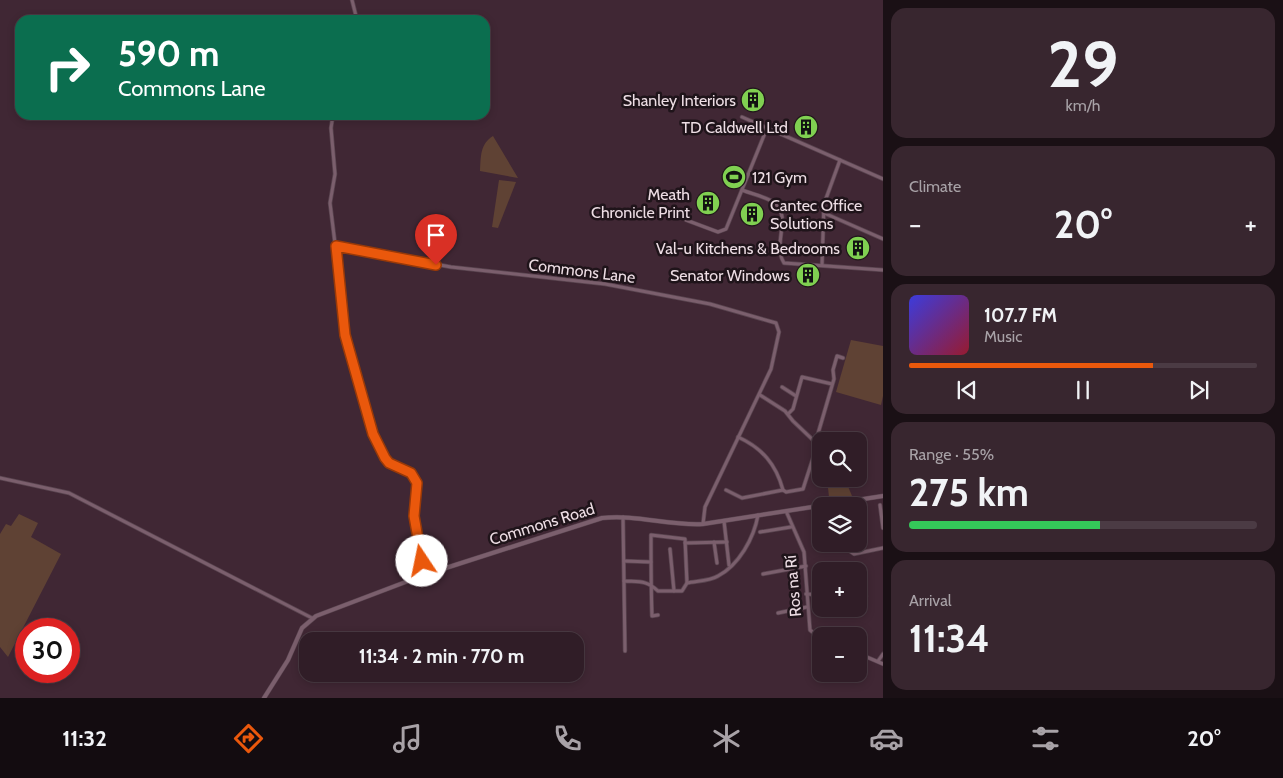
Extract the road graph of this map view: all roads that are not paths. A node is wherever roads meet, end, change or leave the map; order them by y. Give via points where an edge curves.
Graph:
1 (352, 0) edge
2 (356, 15) edge
3 (742, 117) dead end
4 (332, 120) edge
5 (766, 128) junction
6 (840, 160) junction
7 (883, 179) edge
8 (742, 190) junction
9 (824, 213) junction
10 (686, 220) dead end
11 (883, 239) edge
12 (336, 246) junction
13 (822, 265) junction
14 (883, 270) edge
15 (843, 358) dead end
16 (832, 384) junction
17 (782, 386) dead end
18 (760, 395) junction
19 (796, 396) junction
20 (788, 414) junction
21 (818, 432) edge
22 (738, 437) junction
23 (812, 439) edge
24 (812, 462) edge
25 (0, 478) edge
26 (726, 490) dead end
27 (783, 490) junction
28 (883, 496) edge
29 (867, 499) edge
30 (880, 506) dead end
31 (812, 508) edge
32 (786, 511) junction
33 (758, 515) junction
34 (623, 516) junction
35 (724, 521) junction
36 (703, 524) junction
37 (791, 527) junction
38 (883, 528) edge
39 (760, 532) dead end
40 (714, 542) junction
41 (726, 542) junction
42 (685, 544) junction
43 (883, 548) edge
44 (670, 549) dead end
45 (867, 551) edge
46 (851, 552) edge
47 (864, 552) edge
48 (624, 561) junction
49 (651, 562) junction
50 (718, 563) dead end
51 (730, 566) junction
52 (806, 566) junction
53 (763, 574) dead end
54 (424, 576) junction
55 (624, 582) junction
56 (687, 583) junction
57 (651, 585) junction
58 (674, 591) junction
59 (806, 594) junction
60 (812, 594) edge
61 (807, 607) junction
62 (778, 613) dead end
63 (658, 615) dead end
64 (312, 618) junction
65 (812, 633) edge
66 (625, 651) dead end
67 (883, 654) edge
68 (867, 657) edge
69 (878, 661) junction
70 (883, 664) edge
71 (264, 698) edge

1 - 2 street
3 - 5 street
4 - 12 street via 335,174 330,203
5 - 6 street
5 - 8 street
6 - 7 street
6 - 9 street via 824,204
8 - 10 street via 722,231
8 - 13 street via 773,202 779,208 782,217 779,250 784,263
9 - 11 street
9 - 13 street
12 - 18 street, Commons Lane via 453,268 605,284 710,304 771,320 779,332 771,369
12 - 54 street via 345,335 373,434 389,463 411,473 417,483 414,516
13 - 14 street
15 - 16 street via 837,356
16 - 19 street via 802,377
16 - 21 street
17 - 19 street
18 - 20 street
18 - 22 street, Commons Lane
19 - 20 street via 793,409
20 - 23 street
22 - 27 street via 752,444 775,467
22 - 36 street, Commons Lane via 705,507
24 - 27 street via 805,485 798,491
25 - 64 street via 69,493
26 - 27 street via 742,498
28 - 29 street, Commons Road
30 - 38 street
31 - 32 street, Commons Road
32 - 33 street, Commons Road
32 - 37 street, Ros na Rí
33 - 35 street, Commons Road
33 - 51 street via 747,545
34 - 36 street, Commons Road
34 - 48 street
34 - 54 street, Commons Road via 591,520
35 - 36 street, Commons Road
35 - 41 street
37 - 39 street
37 - 52 street, Ros na Rí via 804,552
40 - 41 street
40 - 42 street
40 - 50 street
41 - 51 street
42 - 49 street via 685,539 651,535
42 - 56 street
43 - 45 street
44 - 58 street
46 - 47 street
48 - 49 street
48 - 55 street
49 - 57 street
51 - 56 street via 718,577
52 - 53 street
52 - 59 street, Ros na Rí
54 - 64 street, Commons Road
55 - 57 street via 648,582
55 - 66 street
56 - 58 street via 682,591
57 - 58 street via 658,591
57 - 63 street via 652,616
59 - 60 street
59 - 61 street, Ros na Rí
61 - 62 street
61 - 65 street, Ros na Rí
64 - 71 street via 302,628 288,660
67 - 69 street
68 - 69 street
69 - 70 street

